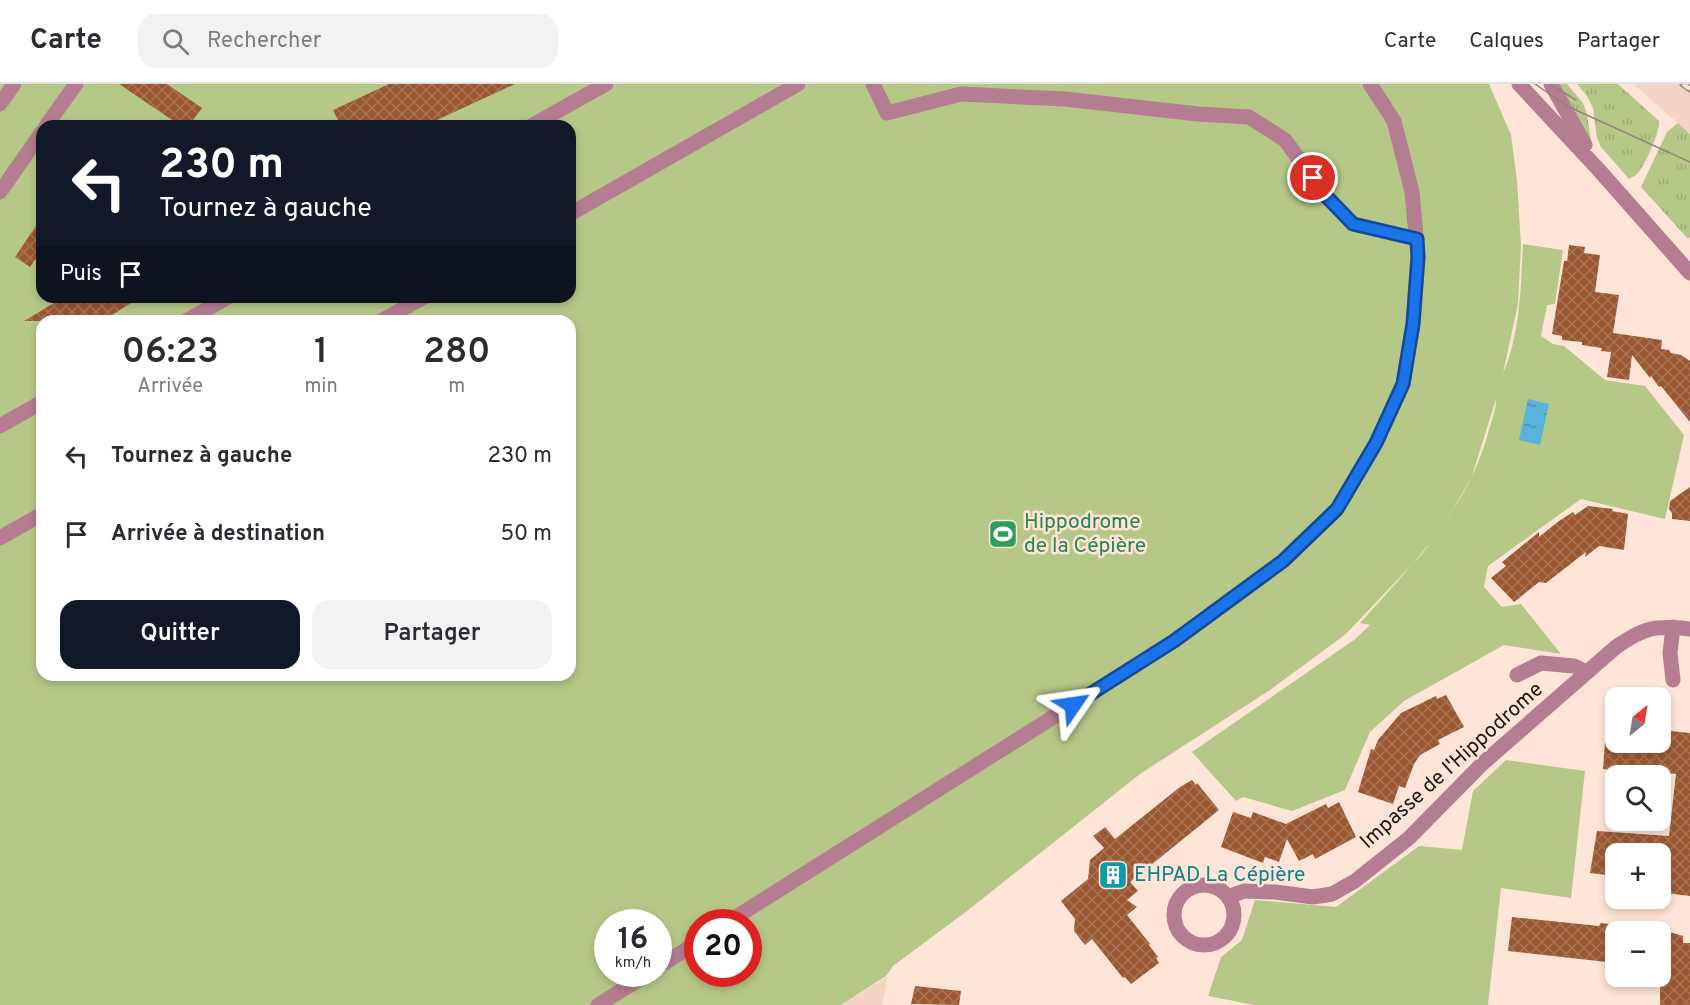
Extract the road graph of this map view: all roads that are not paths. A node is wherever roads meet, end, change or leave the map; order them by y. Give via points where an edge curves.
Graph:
1 (14, 84) edge
2 (76, 84) edge
3 (606, 84) edge
4 (798, 84) edge
5 (873, 84) edge
6 (1371, 84) edge
7 (1519, 84) edge
8 (1551, 84) edge
9 (0, 104) edge
10 (50, 120) edge
11 (542, 120) edge
12 (36, 141) edge
13 (1598, 169) junction
14 (0, 192) edge
15 (576, 211) edge
16 (1417, 239) junction
17 (1690, 273) edge
18 (218, 303) edge
19 (413, 303) edge
20 (196, 315) edge
21 (392, 315) edge
22 (36, 405) edge
23 (0, 426) edge
24 (36, 517) edge
25 (0, 538) edge
26 (1673, 627) junction
27 (1690, 629) edge
28 (1587, 672) junction
29 (1516, 675) dead end
30 (1673, 680) dead end
31 (1228, 897) junction
32 (749, 909) edge
33 (627, 987) edge
34 (598, 1005) edge

1 - 9 street
2 - 10 street
3 - 11 street
4 - 15 street
5 - 16 street via 887,113 961,94 1065,99 1249,117 1285,140 1327,197 1353,224
6 - 16 street via 1394,121 1413,192
7 - 13 street
8 - 13 street
12 - 14 street
13 - 17 street
16 - 32 street via 1413,324 1403,384 1376,443 1337,509 1283,561 1174,641
18 - 20 street
19 - 21 street
22 - 23 street
24 - 25 street
26 - 27 street, Impasse de l'Hippodrome
26 - 28 street, Impasse de l'Hippodrome via 1637,632
26 - 30 street
28 - 29 street via 1574,666 1541,663
28 - 31 street, Impasse de l'Hippodrome via 1482,764 1409,838 1355,881 1332,894 1313,897 1244,891
31 - 31 street via 1219,889 1194,886 1178,898 1173,916 1179,933 1193,944 1211,945 1225,938 1234,920
33 - 34 street

